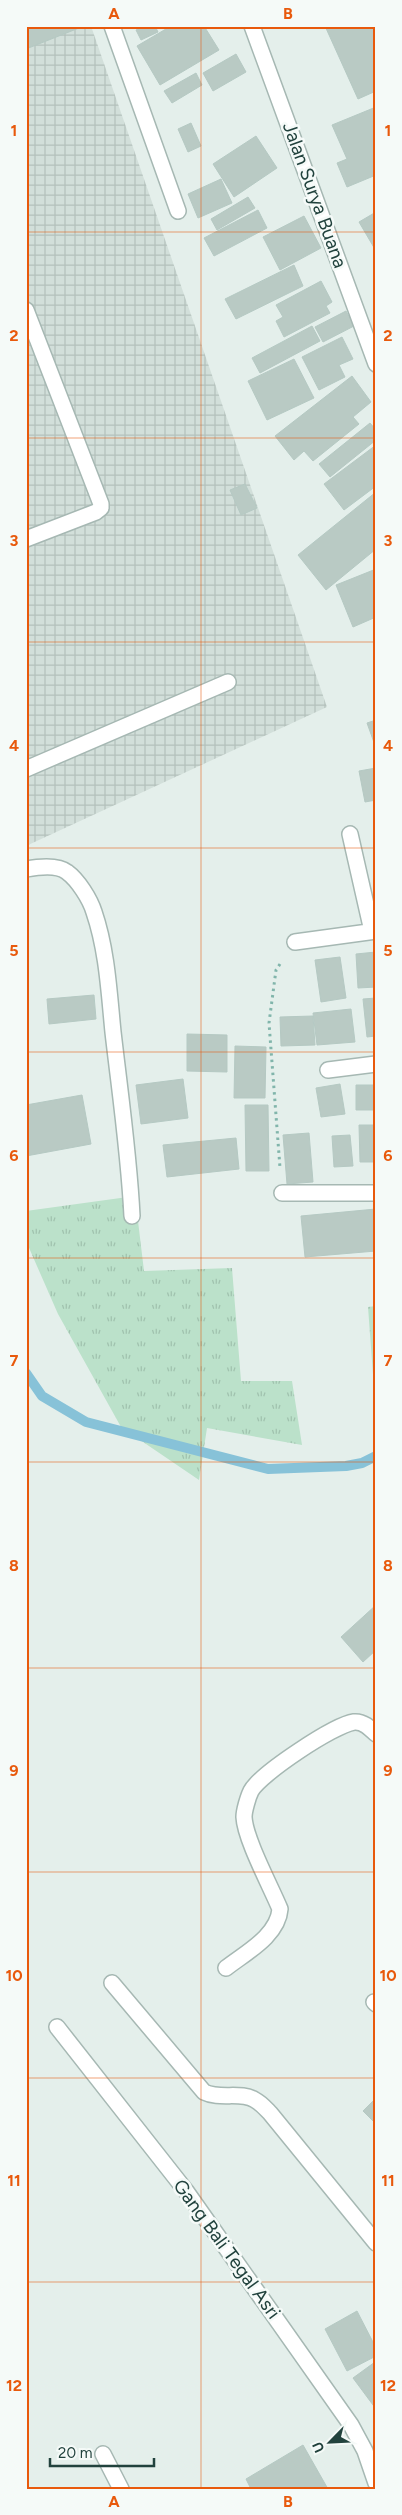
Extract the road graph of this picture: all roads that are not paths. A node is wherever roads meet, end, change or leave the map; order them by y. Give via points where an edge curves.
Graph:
1 (112, 26) edge
2 (252, 26) edge
3 (178, 211) dead end
4 (26, 310) edge
5 (376, 364) edge
6 (26, 539) edge
7 (228, 682) dead end
8 (26, 769) edge
9 (350, 834) dead end
10 (26, 869) edge
11 (374, 931) edge
12 (295, 942) road end
13 (376, 1064) edge
14 (328, 1070) dead end
15 (282, 1193) road end
16 (376, 1193) edge
17 (132, 1216) dead end
18 (376, 1734) edge
19 (226, 1968) dead end
20 (112, 1983) dead end
21 (57, 2027) dead end
22 (376, 2243) edge
23 (103, 2454) dead end
24 (376, 2483) edge
25 (121, 2489) edge

1 - 3 street
2 - 5 street, Jalan Surya Buana
4 - 6 street via 101,508
7 - 8 street
9 - 11 street
10 - 17 street via 40,866 66,871 94,910 102,940 112,1017
11 - 12 street
13 - 14 street
15 - 16 street
18 - 19 street via 368,1726 355,1721 332,1729 264,1776 251,1791 244,1816 247,1832 280,1909 280,1919 268,1935
20 - 22 street via 204,2092 214,2097 254,2098 270,2113
21 - 24 street, Gang Bali Tegal Asri via 186,2191 346,2417 365,2451
23 - 25 street

